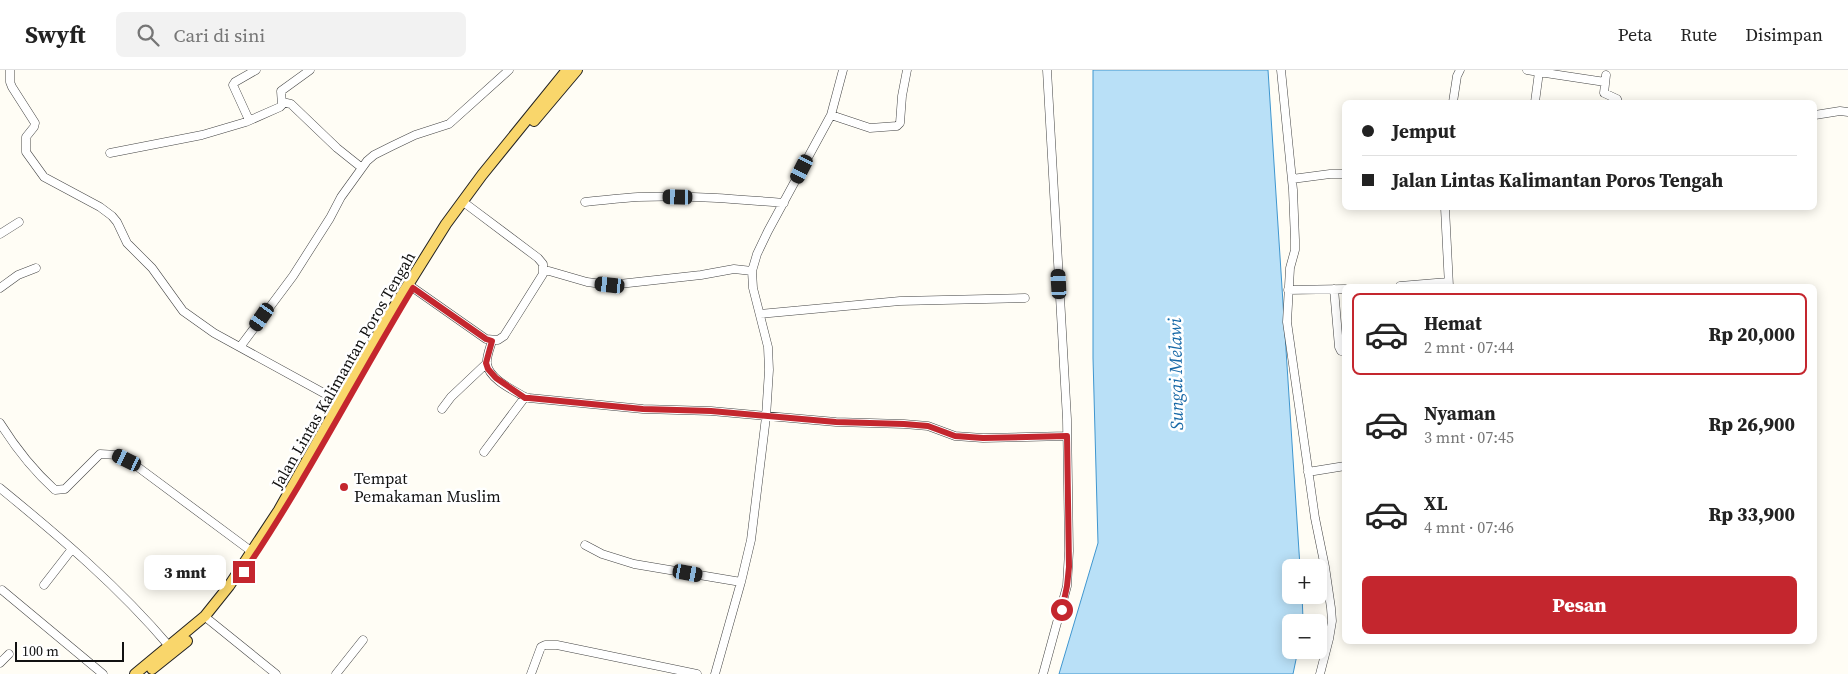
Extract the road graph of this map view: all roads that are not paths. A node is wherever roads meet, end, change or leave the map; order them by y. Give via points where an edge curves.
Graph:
1 (10, 70) edge
2 (256, 70) edge
3 (310, 70) edge
4 (509, 70) edge
5 (567, 70) edge
6 (577, 70) edge
7 (843, 70) edge
8 (907, 70) edge
9 (1048, 70) edge
10 (1281, 70) edge
11 (1460, 70) edge
12 (1527, 70) edge
13 (1540, 72) junction
14 (1453, 100) edge
15 (1535, 100) edge
16 (1617, 100) edge
17 (282, 102) junction
18 (1848, 112) edge
19 (831, 115) junction
20 (1817, 115) edge
21 (249, 120) junction
22 (110, 153) dead end
23 (362, 168) junction
24 (1342, 174) edge
25 (1292, 179) junction
26 (585, 202) dead end
27 (784, 203) junction
28 (466, 204) junction
29 (1445, 210) edge
30 (19, 222) dead end
31 (0, 234) edge
32 (36, 268) dead end
33 (544, 271) junction
34 (752, 271) junction
35 (1449, 284) edge
36 (411, 286) junction
37 (0, 288) edge
38 (1334, 289) junction
39 (1342, 289) edge
40 (1288, 290) junction
41 (1026, 298) dead end
42 (760, 314) junction
43 (492, 341) junction
44 (240, 347) junction
45 (1342, 351) edge
46 (486, 363) junction
47 (525, 398) junction
48 (340, 402) junction
49 (442, 409) dead end
50 (766, 417) junction
51 (0, 423) edge
52 (1067, 436) junction
53 (484, 452) dead end
54 (1342, 466) edge
55 (1308, 472) junction
56 (0, 488) edge
57 (584, 545) dead end
58 (72, 548) junction
59 (251, 551) junction
60 (741, 582) junction
61 (44, 585) dead end
62 (2, 590) dead end
63 (207, 618) junction
64 (363, 640) dead end
65 (169, 646) junction
66 (9, 654) dead end
67 (0, 663) edge
68 (102, 674) edge
69 (135, 674) edge
70 (146, 674) edge
71 (276, 674) edge
72 (336, 674) edge
73 (531, 674) edge
74 (697, 674) edge
75 (715, 674) edge
76 (1043, 674) edge
77 (1320, 674) edge

1 - 44 street via 12,87 34,123 26,137 26,152 44,177 112,216 126,243 152,268 184,311
2 - 21 street via 233,85
3 - 17 street via 281,91
4 - 23 street via 449,124 415,135 374,155
5 - 36 main road, Jalan Lintas Kalimantan Poros Tengah via 462,201
6 - 28 main road, Jalan Lintas Kalimantan Poros Tengah
7 - 19 street
8 - 19 street via 897,126 870,128
9 - 52 street
10 - 25 street
11 - 14 street
12 - 13 street
13 - 15 street
13 - 16 street via 1605,79 1604,93
17 - 21 street via 280,107
17 - 23 street via 290,104
18 - 20 street
19 - 27 street
21 - 22 street via 202,135
23 - 44 street via 293,276
24 - 25 street
25 - 40 street via 1295,250
26 - 27 street via 663,197
27 - 34 street via 757,254
28 - 33 street via 538,258
28 - 36 main road, Jalan Lintas Kalimantan Poros Tengah
29 - 35 street
30 - 31 street
32 - 37 street via 18,275
33 - 34 street via 610,285 734,269
33 - 43 street via 504,336
34 - 42 street
36 - 43 street
36 - 48 main road, Jalan Lintas Kalimantan Poros Tengah via 386,320
36 - 63 main road, Jalan Lintas Kalimantan Poros Tengah via 284,512 222,605
38 - 39 street
38 - 40 street
38 - 45 street via 1339,348
40 - 55 street via 1288,322
41 - 42 street via 900,301
42 - 50 street via 768,347
43 - 46 street
44 - 48 street
46 - 47 street via 496,378
46 - 49 street
47 - 50 street
47 - 53 street
48 - 59 main road, Jalan Lintas Kalimantan Poros Tengah
50 - 52 street via 928,426 964,437
50 - 60 street via 751,540
51 - 59 street via 55,490 65,489 100,454 118,455 182,498
52 - 76 street via 1067,586
54 - 55 street
55 - 77 street via 1332,614
56 - 58 street
57 - 60 street via 634,564
58 - 61 street
58 - 65 street via 128,600
59 - 63 main road, Jalan Lintas Kalimantan Poros Tengah
60 - 75 street
62 - 68 street
63 - 65 main road, Jalan Lintas Kalimantan Poros Tengah
63 - 70 main road, Jalan Lintas Kalimantan Poros Tengah via 174,652
63 - 71 street
64 - 72 street
65 - 69 main road, Jalan Lintas Kalimantan Poros Tengah
66 - 67 street
73 - 74 street via 541,647 545,645

